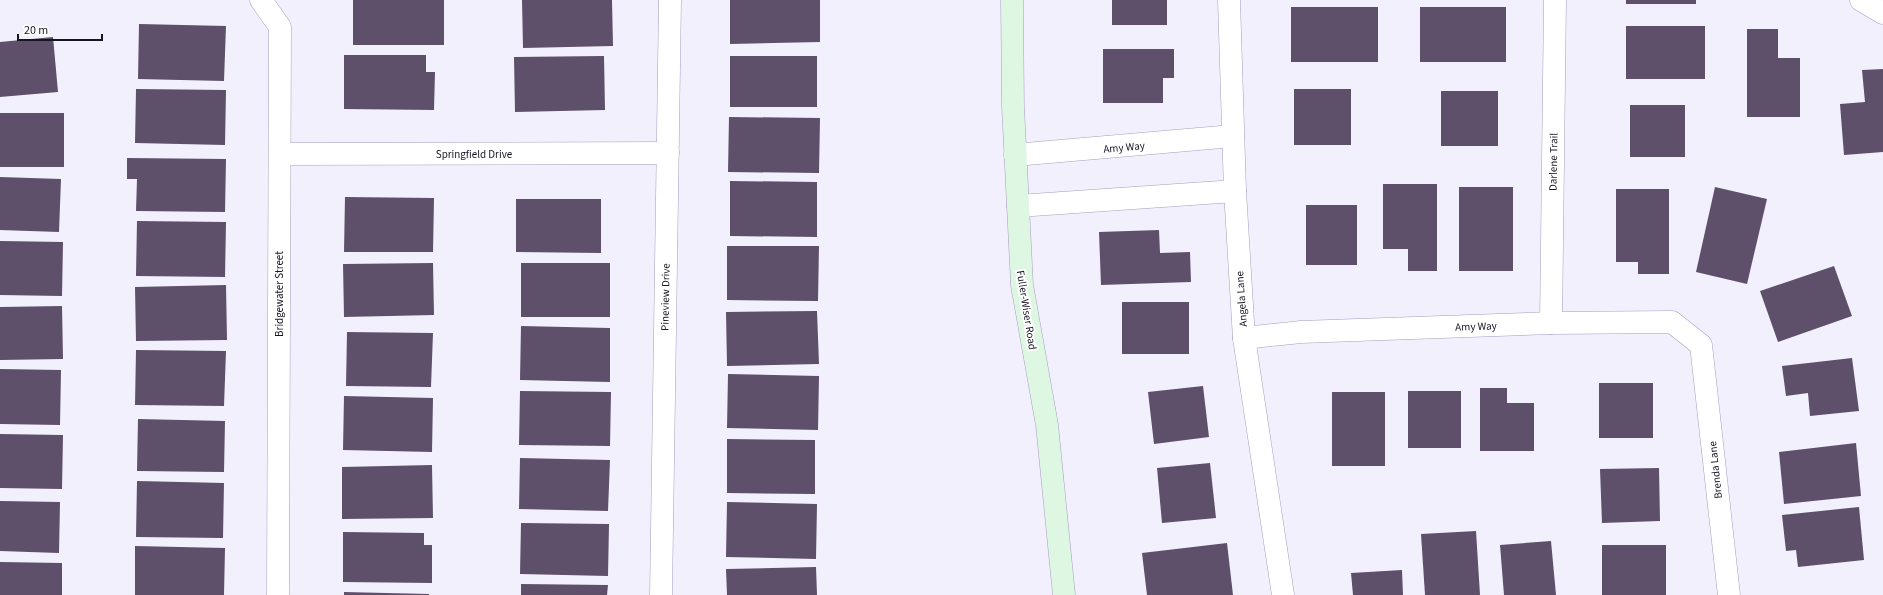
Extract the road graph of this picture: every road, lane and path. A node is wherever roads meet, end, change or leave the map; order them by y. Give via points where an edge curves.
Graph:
1 (261, 0) edge
2 (670, 0) edge
3 (1012, 0) edge
4 (1229, 0) edge
5 (1555, 0) edge
6 (1861, 0) edge
7 (1883, 13) edge
8 (1233, 136) junction
9 (668, 153) junction
10 (280, 154) junction
11 (1015, 155) junction
12 (1234, 191) junction
13 (1018, 206) junction
14 (1551, 323) junction
15 (1244, 338) junction
16 (1702, 345) joint
17 (278, 595) edge
18 (661, 595) edge
19 (1064, 595) edge
20 (1283, 595) edge
21 (1730, 595) edge

1 - 10 street, Bridgewater Street via 280,27
2 - 9 street, Pineview Drive
3 - 11 street, Fuller-Wiser Road
4 - 8 street, Angela Lane
5 - 14 street, Darlene Trail
6 - 7 street
8 - 11 street, Amy Way
8 - 12 street, Angela Lane
9 - 10 street, Springfield Drive
9 - 18 street, Pineview Drive
10 - 17 street, Bridgewater Street
11 - 13 street, Fuller-Wiser Road
12 - 13 street
12 - 15 street, Angela Lane
13 - 19 street, Fuller-Wiser Road via 1022,285 1047,425
14 - 15 street, Amy Way via 1301,332
14 - 16 street, Amy Way via 1672,322
15 - 20 street, Angela Lane
16 - 21 street, Brenda Lane

